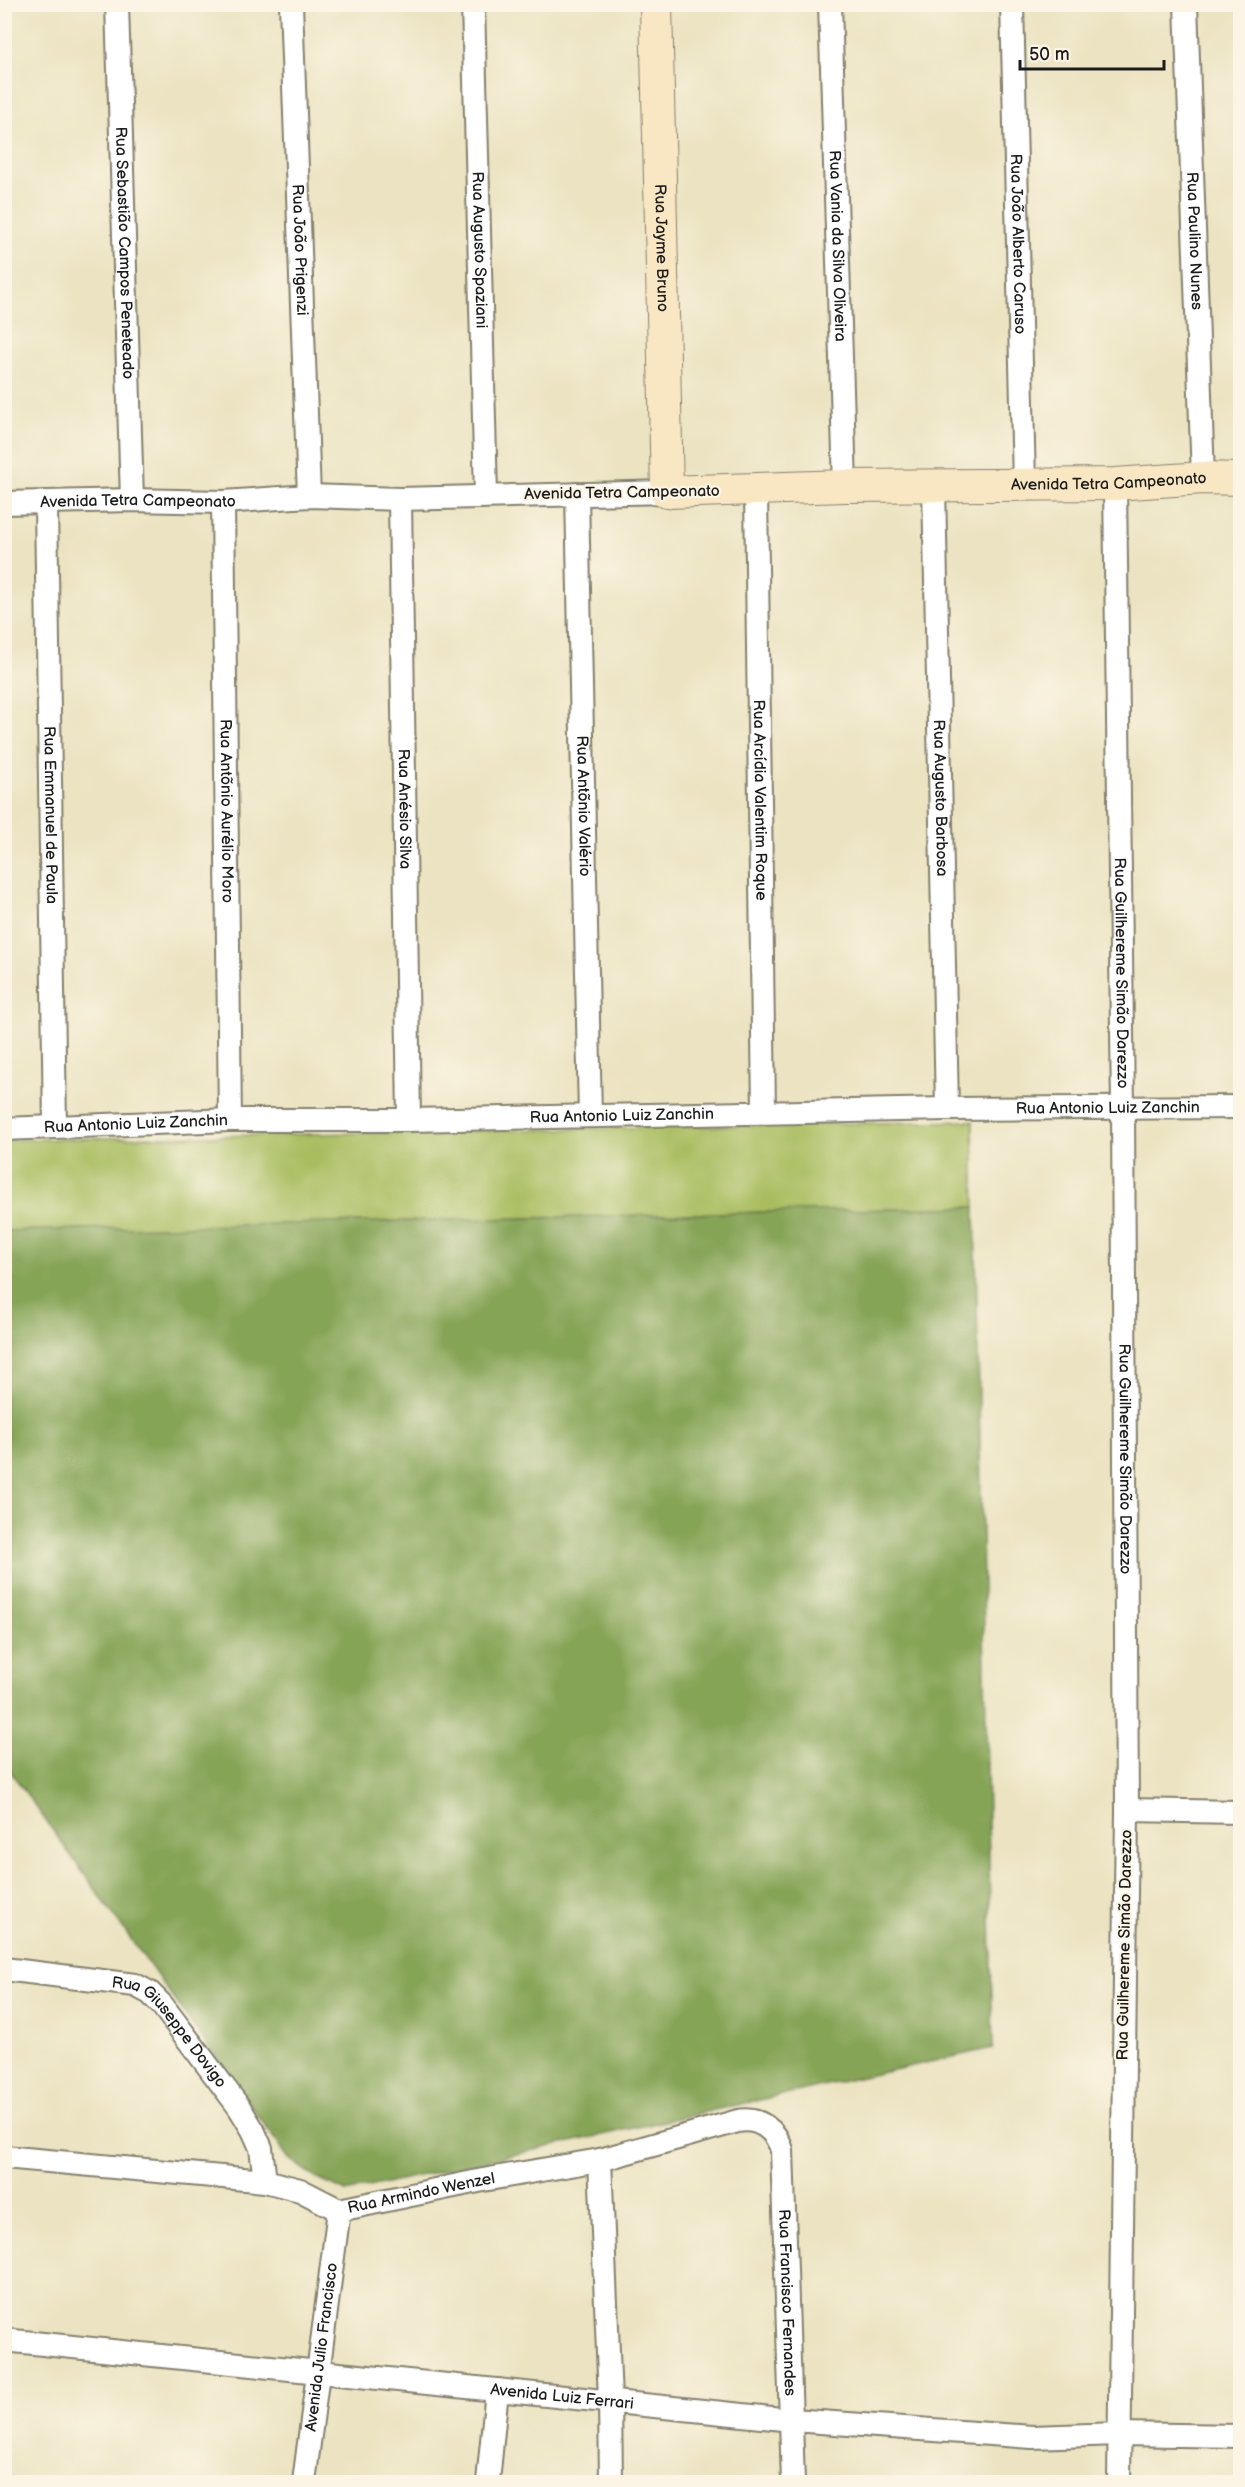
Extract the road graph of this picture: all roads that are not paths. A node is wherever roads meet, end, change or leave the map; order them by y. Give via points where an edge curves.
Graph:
1 (117, 4) edge
2 (291, 4) edge
3 (473, 4) edge
4 (656, 4) edge
5 (830, 4) edge
6 (1012, 4) edge
7 (1186, 4) edge
8 (1203, 478) junction
9 (1240, 479) edge
10 (1024, 483) junction
11 (1115, 484) junction
12 (845, 486) junction
13 (934, 486) junction
14 (756, 490) junction
15 (667, 492) junction
16 (577, 494) junction
17 (486, 495) junction
18 (309, 496) junction
19 (400, 499) junction
20 (132, 500) junction
21 (223, 502) junction
22 (4, 503) edge
23 (46, 503) junction
24 (1240, 1107) edge
25 (1123, 1108) junction
26 (946, 1109) junction
27 (764, 1112) junction
28 (590, 1116) junction
29 (230, 1120) junction
30 (409, 1120) junction
31 (55, 1127) junction
32 (4, 1128) edge
33 (1126, 1810) junction
34 (1240, 1812) edge
35 (4, 1969) edge
36 (766, 2126) joint
37 (4, 2157) edge
38 (600, 2160) junction
39 (266, 2181) junction
40 (339, 2210) junction
41 (4, 2340) edge
42 (318, 2373) junction
43 (497, 2390) junction
44 (610, 2400) junction
45 (792, 2420) junction
46 (1119, 2434) junction
47 (1240, 2436) edge
48 (304, 2482) edge
49 (488, 2482) edge
50 (611, 2482) edge
51 (793, 2482) edge
52 (1119, 2482) edge

1 - 20 street, Rua Sebastião Campos Peneteado
2 - 18 street, Rua João Prigenzi
3 - 17 street, Rua Augusto Spaziani
4 - 15 main road, Rua Jayme Bruno
5 - 12 street, Rua Vania da Silva Oliveira
6 - 10 street, Rua João Alberto Caruso
7 - 8 street, Rua Paulino Nunes
8 - 9 main road, Avenida Tetra Campeonato
8 - 11 main road, Avenida Tetra Campeonato
10 - 11 main road, Avenida Tetra Campeonato
10 - 13 main road, Avenida Tetra Campeonato
11 - 25 street, Rua Guilhereme Simão Darezzo
12 - 13 main road, Avenida Tetra Campeonato
12 - 14 main road, Avenida Tetra Campeonato
13 - 26 street, Rua Augusto Barbosa
14 - 15 main road, Avenida Tetra Campeonato
14 - 27 street, Rua Arcídia Valentim Roque
15 - 16 street, Avenida Tetra Campeonato
16 - 17 street, Avenida Tetra Campeonato
16 - 28 street, Rua Antõnio Valério
17 - 19 street, Avenida Tetra Campeonato
18 - 19 street, Avenida Tetra Campeonato
18 - 21 street, Avenida Tetra Campeonato
19 - 30 street, Rua Anésio Silva
20 - 21 street, Avenida Tetra Campeonato
20 - 23 street, Avenida Tetra Campeonato
21 - 29 street, Rua Antõnio Aurélio Moro
22 - 23 street, Avenida Tetra Campeonato
23 - 31 street, Rua Emmanuel de Paula
24 - 25 street, Rua Antonio Luiz Zanchin
25 - 26 street, Rua Antonio Luiz Zanchin
25 - 33 street, Rua Guilhereme Simão Darezzo
26 - 27 street, Rua Antonio Luiz Zanchin
27 - 28 street, Rua Antonio Luiz Zanchin
28 - 30 street, Rua Antonio Luiz Zanchin
29 - 30 street, Rua Antonio Luiz Zanchin
29 - 31 street, Rua Antonio Luiz Zanchin
31 - 32 street, Rua Antonio Luiz Zanchin
33 - 34 street
33 - 46 street, Rua Guilhereme Simão Darezzo
35 - 39 street, Rua Giuseppe Dovigo via 126,1984 150,1993 253,2130 261,2148
36 - 38 street, Rua Armindo Wenzel via 738,2121
36 - 45 street, Rua Francisco Fernandes via 782,2150
37 - 39 street, Rua Armindo Wenzel
38 - 40 street, Rua Armindo Wenzel
38 - 44 street
39 - 40 street, Rua Armindo Wenzel via 300,2190
40 - 42 street, Avenida Julio Francisco
41 - 42 street, Avenida Luiz Ferrari
42 - 43 street, Avenida Luiz Ferrari
42 - 48 street, Avenida Julio Francisco
43 - 44 street, Avenida Luiz Ferrari
43 - 49 street
44 - 45 street, Avenida Luiz Ferrari
44 - 50 street
45 - 46 street, Avenida Luiz Ferrari via 1032,2438
45 - 51 street, Rua Francisco Fernandes
46 - 47 street, Avenida Luiz Ferrari
46 - 52 street, Rua Guilhereme Simão Darezzo

